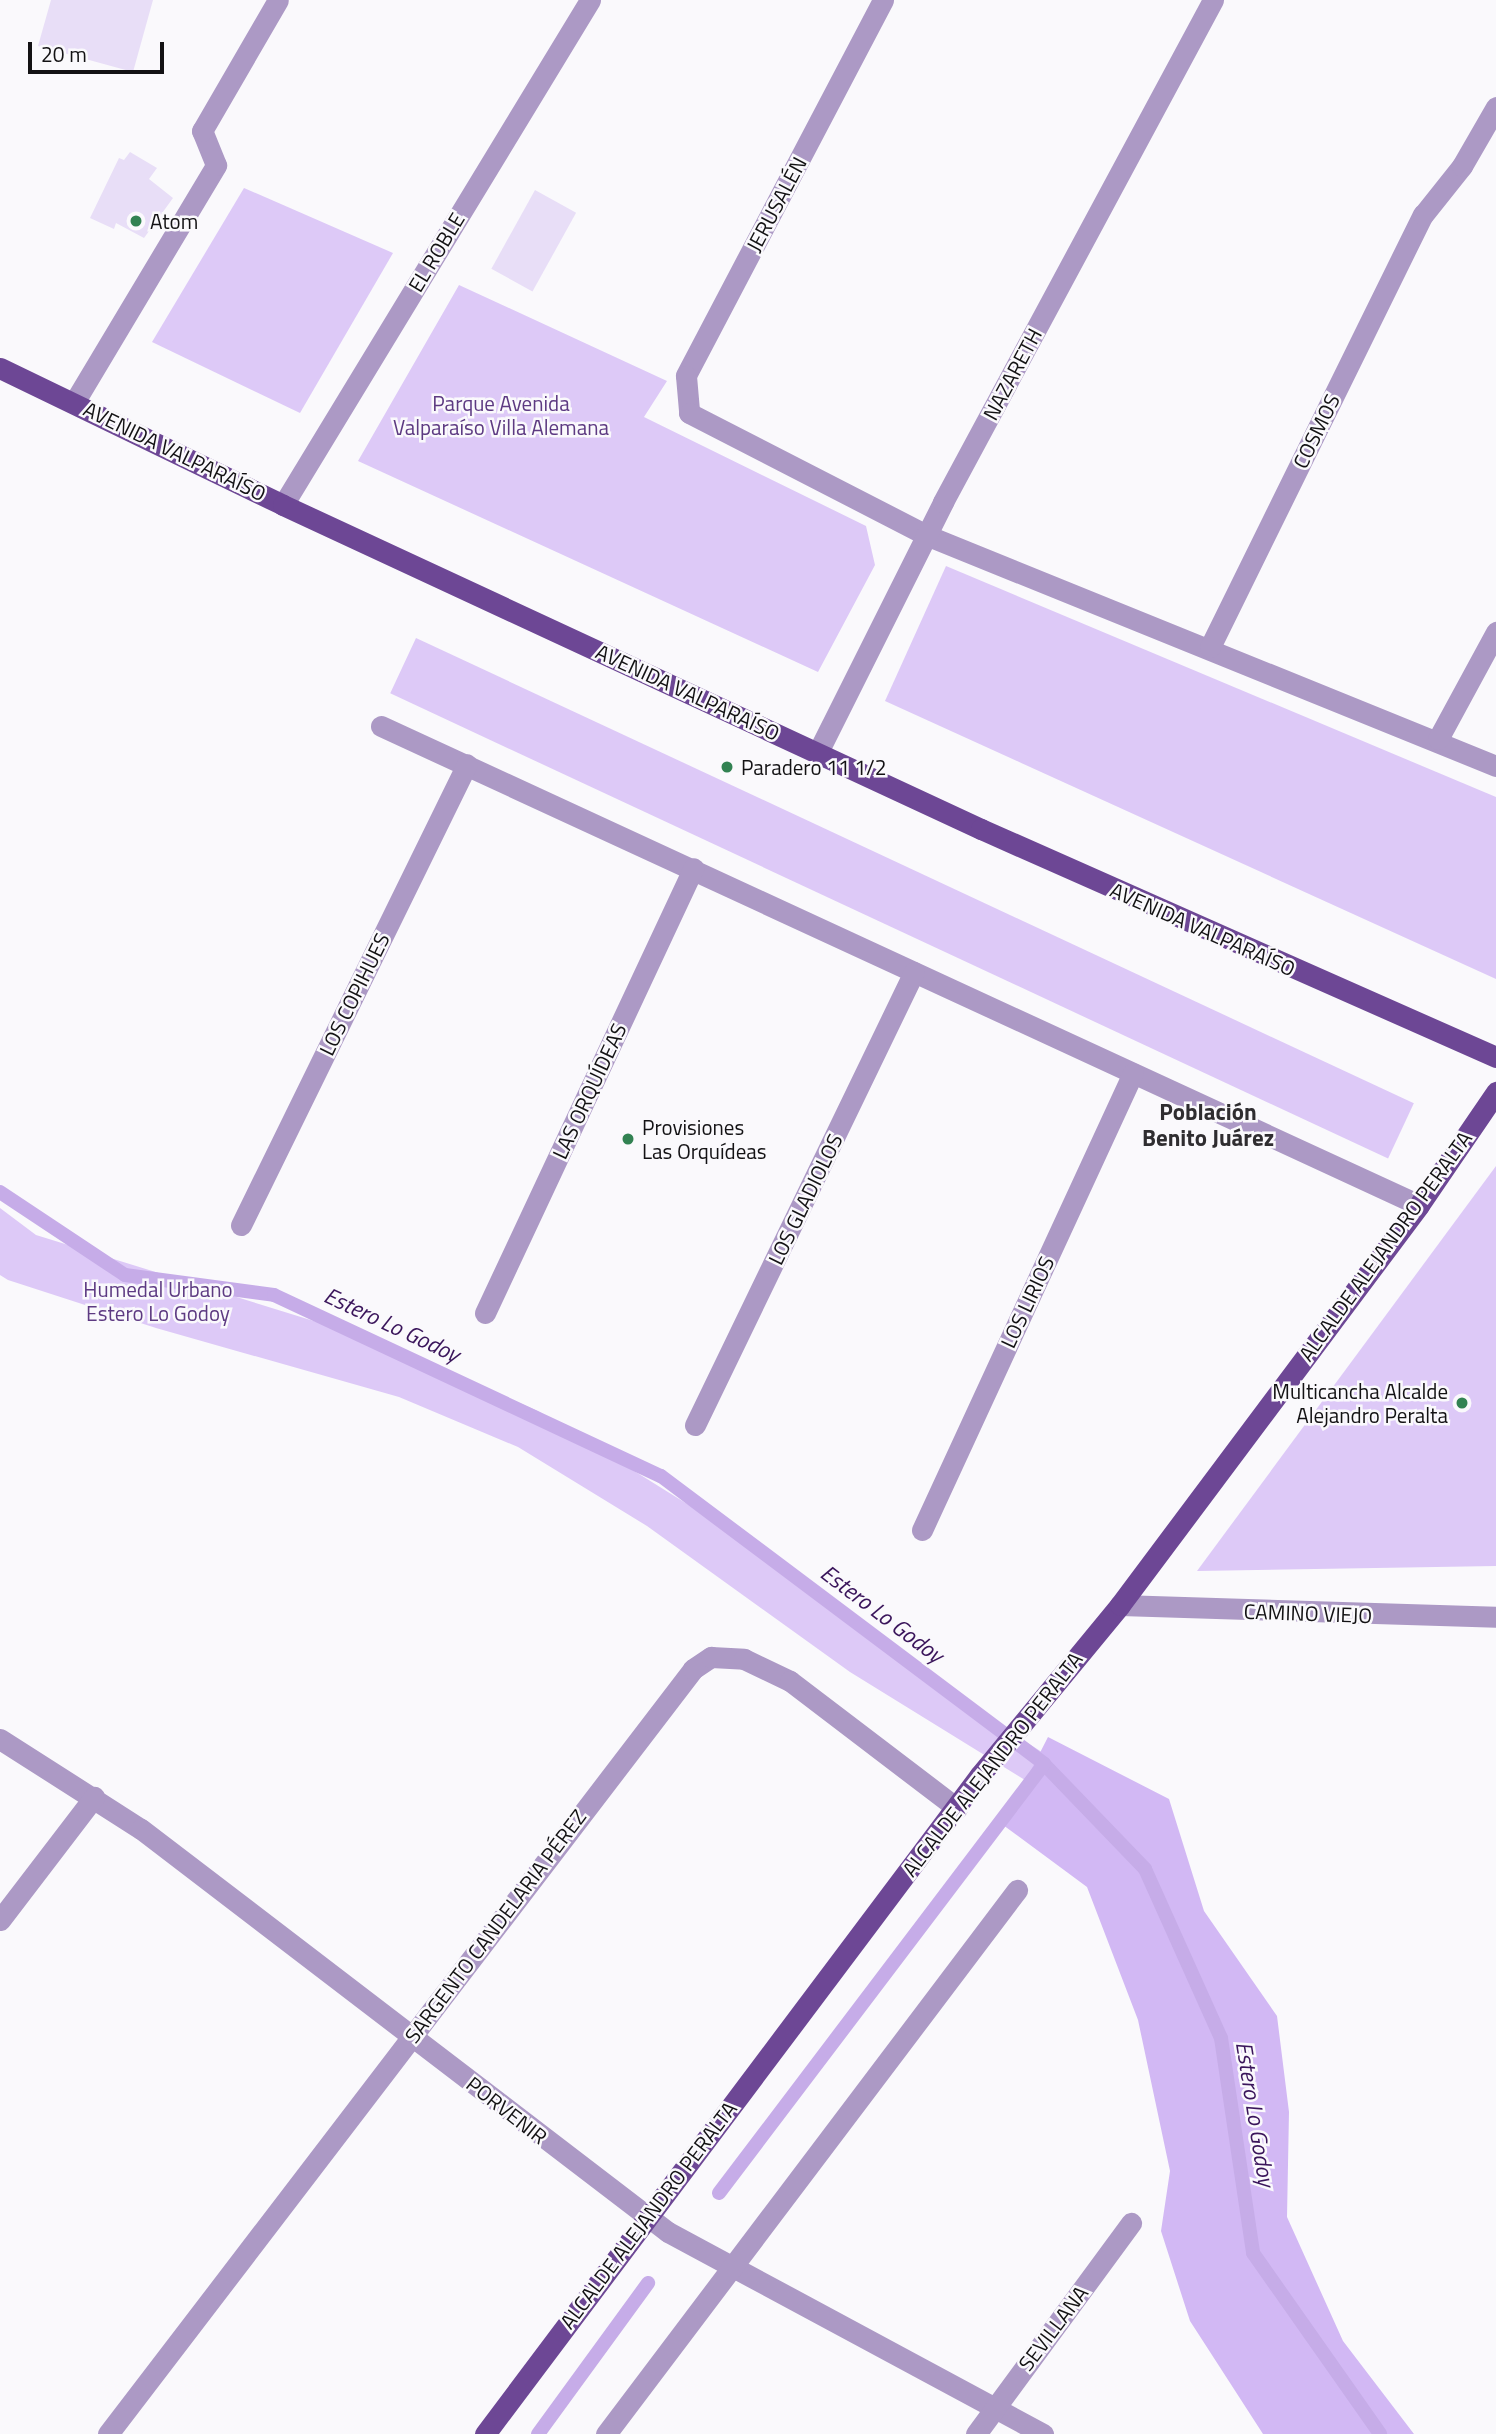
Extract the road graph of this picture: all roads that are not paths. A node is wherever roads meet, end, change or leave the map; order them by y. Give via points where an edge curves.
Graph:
1 (278, 0) edge
2 (590, 0) edge
3 (883, 0) edge
4 (1213, 0) edge
5 (1496, 107) edge
6 (0, 368) edge
7 (75, 401) junction
8 (283, 505) junction
9 (926, 536) junction
10 (1496, 632) edge
11 (1210, 647) junction
12 (381, 726) dead end
13 (1437, 739) junction
14 (818, 752) junction
15 (467, 764) junction
16 (1496, 766) edge
17 (693, 868) junction
18 (914, 972) junction
19 (1496, 1057) edge
20 (1133, 1073) junction
21 (1496, 1092) edge
22 (1419, 1205) junction
23 (241, 1225) dead end
24 (485, 1313) dead end
25 (695, 1425) dead end
26 (922, 1530) dead end
27 (1120, 1605) junction
28 (1496, 1617) edge
29 (0, 1739) edge
30 (94, 1797) junction
31 (957, 1808) junction
32 (1017, 1890) dead end
33 (0, 1920) edge
34 (411, 2035) junction
35 (646, 2217) junction
36 (1131, 2223) dead end
37 (733, 2270) junction
38 (995, 2408) junction
39 (108, 2434) edge
40 (485, 2434) edge
41 (606, 2434) edge
42 (976, 2434) edge
43 (1043, 2434) edge

1 - 7 street via 202,131 216,165
2 - 8 street, EL ROBLE
3 - 9 street, JERUSALÉN via 686,376 689,413
4 - 9 street, NAZARETH
5 - 11 street, COSMOS via 1462,166 1423,215
6 - 7 main road, AVENIDA VALPARAÍSO
7 - 8 main road, AVENIDA VALPARAÍSO
8 - 14 main road, AVENIDA VALPARAÍSO
9 - 11 street
9 - 14 street, NAZARETH
10 - 13 street
11 - 13 street
12 - 15 street
13 - 16 street
14 - 19 main road, AVENIDA VALPARAÍSO via 1315,980
15 - 17 street
15 - 23 street, LOS COPIHUES
17 - 18 street
17 - 24 street, LAS ORQUÍDEAS
18 - 20 street
18 - 25 street, LOS GLADIOLOS
20 - 22 street
20 - 26 street, LOS LIRIOS
21 - 22 main road, ALCALDE ALEJANDRO PERALTA
22 - 27 main road, ALCALDE ALEJANDRO PERALTA
27 - 28 street, CAMINO VIEJO
27 - 31 main road, ALCALDE ALEJANDRO PERALTA via 1042,1696
29 - 30 street, PORVENIR
30 - 33 street
30 - 34 street, PORVENIR
31 - 34 street, SARGENTO CANDELARIA PÉREZ via 790,1681 744,1659 711,1657 694,1669
31 - 35 main road, ALCALDE ALEJANDRO PERALTA
32 - 37 street
34 - 35 street, PORVENIR
34 - 39 street, SARGENTO CANDELARIA PÉREZ
35 - 37 street, PORVENIR
35 - 40 main road, ALCALDE ALEJANDRO PERALTA
36 - 38 street, SEVILLANA
37 - 38 street, PORVENIR
37 - 41 street
38 - 42 street, SEVILLANA
38 - 43 street, PORVENIR

